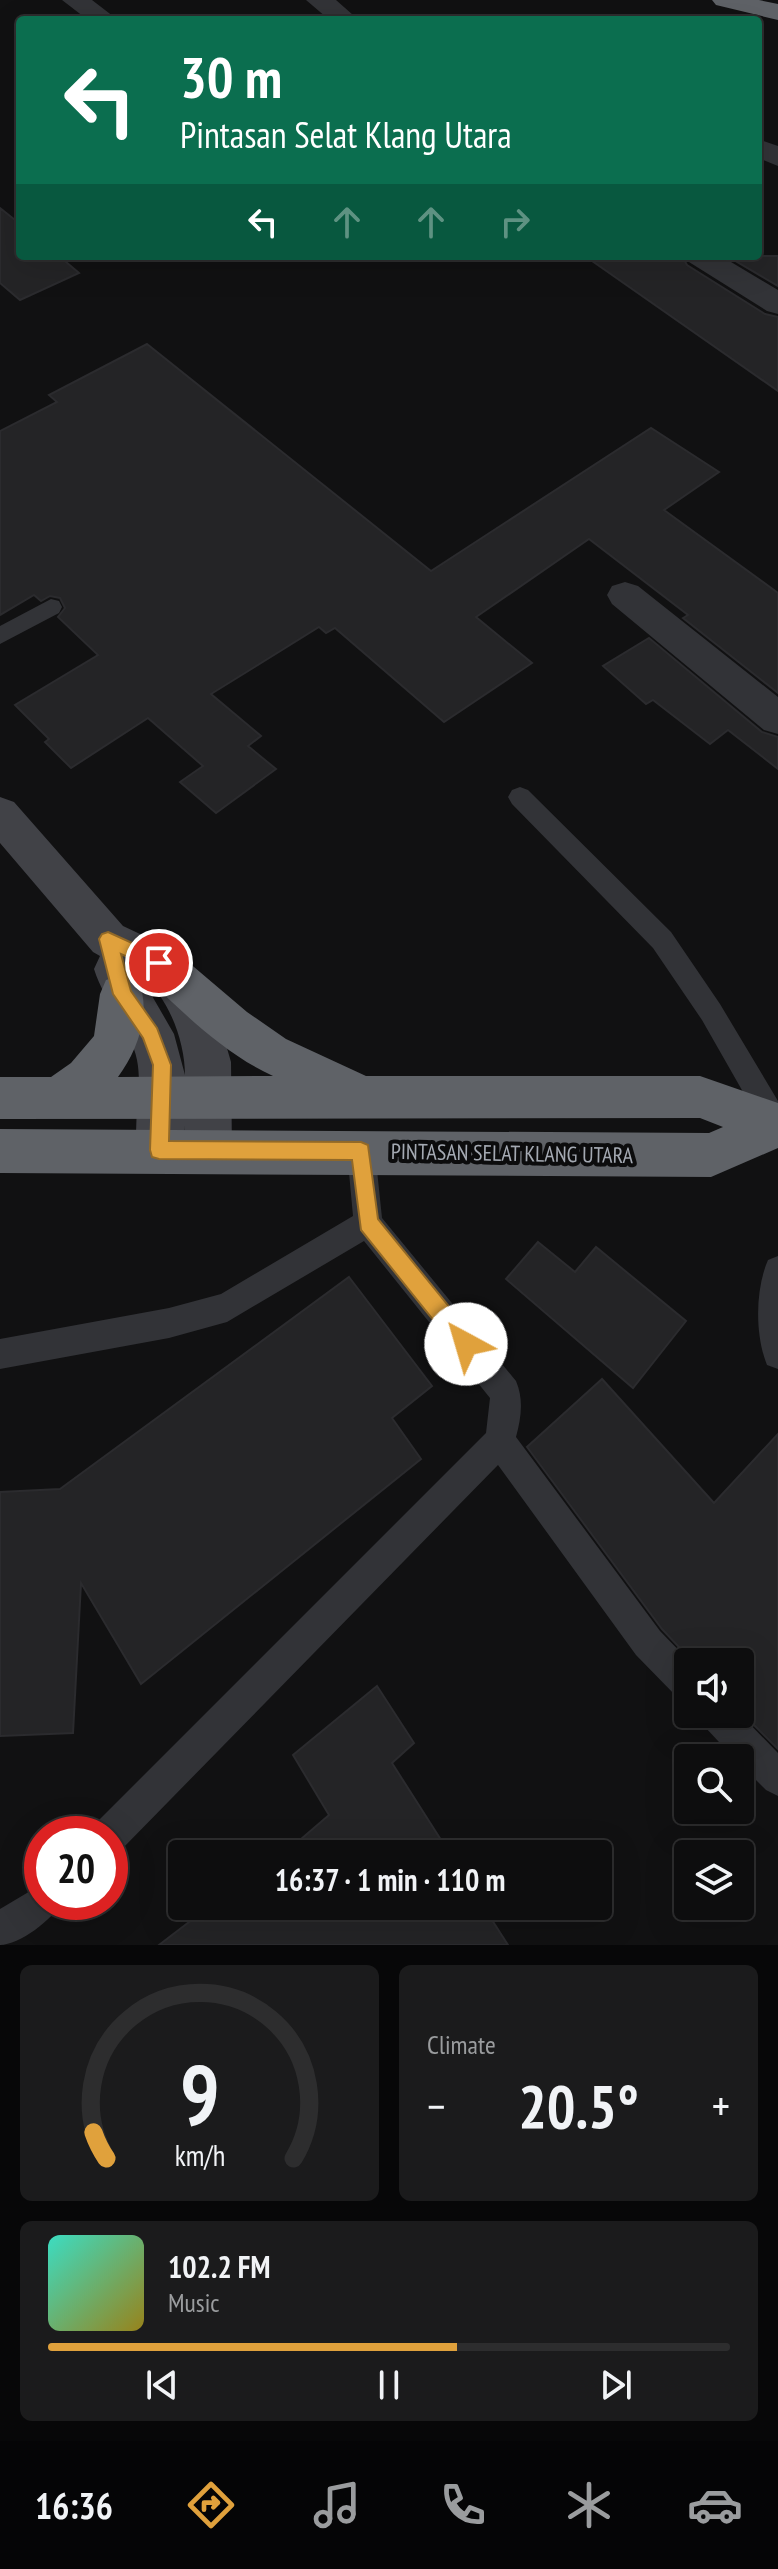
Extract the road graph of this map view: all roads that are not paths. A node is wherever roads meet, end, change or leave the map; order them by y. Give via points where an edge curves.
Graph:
1 (75, 0) edge
2 (319, 0) edge
3 (725, 0) edge
4 (778, 12) edge
5 (99, 16) edge
6 (339, 16) edge
7 (706, 260) edge
8 (778, 304) edge
9 (625, 595) dead end
10 (51, 607) dead end
11 (0, 636) edge
12 (778, 719) edge
13 (520, 797) dead end
14 (0, 814) edge
15 (108, 939) junction
16 (159, 963) junction
17 (122, 994) junction
18 (364, 1095) junction
19 (163, 1096) junction
20 (59, 1097) junction
21 (210, 1097) junction
22 (0, 1098) edge
23 (777, 1125) edge
24 (159, 1150) junction
25 (0, 1151) edge
26 (361, 1151) junction
27 (208, 1152) junction
28 (368, 1223) junction
29 (778, 1270) edge
30 (0, 1354) edge
31 (778, 1354) edge
32 (500, 1441) junction
33 (674, 1670) edge
34 (730, 1728) edge
35 (778, 1778) edge
36 (128, 1817) edge
37 (24, 1914) edge
38 (0, 1930) edge

1 - 5 street
2 - 6 street
3 - 4 highway
7 - 8 street
9 - 12 street
10 - 11 lane
13 - 23 lane via 662,940
14 - 15 street
15 - 16 street
15 - 17 street
16 - 18 highway via 270,1053
16 - 21 street via 198,1024
17 - 19 street via 151,1034 162,1065
17 - 20 highway via 123,1016 109,1056 86,1081
18 - 21 highway
18 - 23 highway via 700,1097
19 - 20 highway
19 - 21 highway
19 - 24 street
20 - 22 highway
21 - 27 street
23 - 26 highway, PINTASAN SELAT KLANG UTARA via 711,1155
24 - 25 highway, PINTASAN SELAT KLANG UTARA
24 - 27 highway, PINTASAN SELAT KLANG UTARA
26 - 27 highway, PINTASAN SELAT KLANG UTARA
26 - 28 lane
28 - 30 lane via 227,1307
28 - 32 lane via 505,1392
29 - 31 lane
32 - 33 lane via 648,1643
32 - 36 lane
34 - 35 lane
37 - 38 lane

